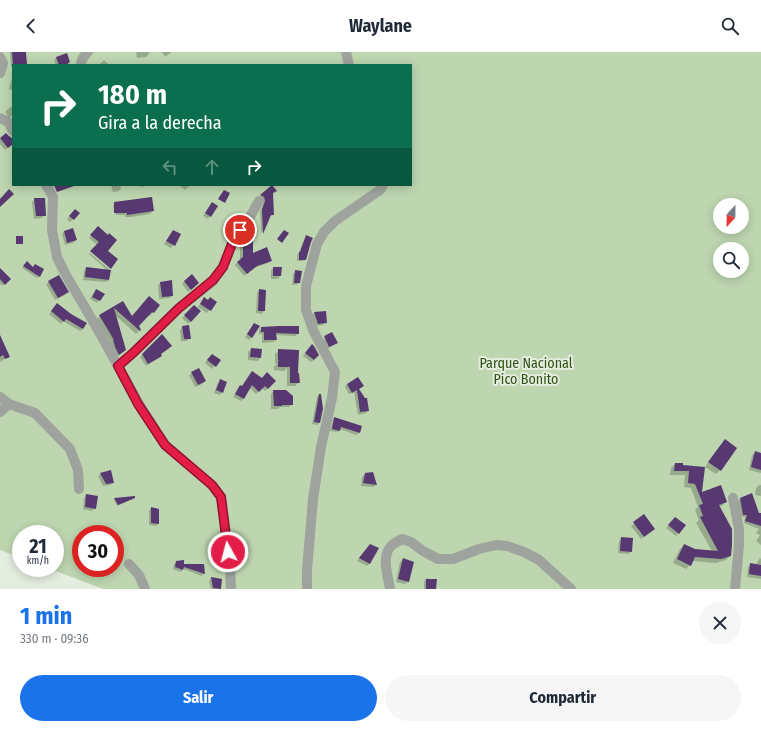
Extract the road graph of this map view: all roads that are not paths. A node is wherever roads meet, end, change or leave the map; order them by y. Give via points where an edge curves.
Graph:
1 (88, 52) edge
2 (346, 52) edge
3 (0, 57) edge
4 (81, 64) edge
5 (349, 64) edge
6 (0, 73) edge
7 (0, 118) edge
8 (12, 129) edge
9 (46, 186) edge
10 (382, 186) edge
11 (259, 201) dead end
12 (118, 366) junction
13 (0, 397) edge
14 (9, 404) junction
15 (0, 412) edge
16 (79, 489) dead end
17 (733, 498) dead end
18 (130, 564) dead end
19 (145, 589) edge
20 (231, 589) edge
21 (307, 589) edge
22 (390, 589) edge
23 (571, 589) edge
24 (735, 589) edge

1 - 4 street
2 - 5 street
3 - 6 street via 3,63
7 - 8 street via 8,122
9 - 12 street via 53,203 52,230 57,257
10 - 21 street via 324,232 317,244 306,286 306,310 314,332 335,372 313,499
11 - 12 street via 246,224 235,236 223,267 213,280 179,308
12 - 20 street via 138,404 165,445 212,485 221,497
13 - 14 street
14 - 15 street
14 - 16 street via 35,413 70,449 78,470
17 - 24 street via 739,529
18 - 19 street via 139,575
22 - 23 street via 385,558 391,546 402,538 438,559 454,559 496,545 507,546 538,560

